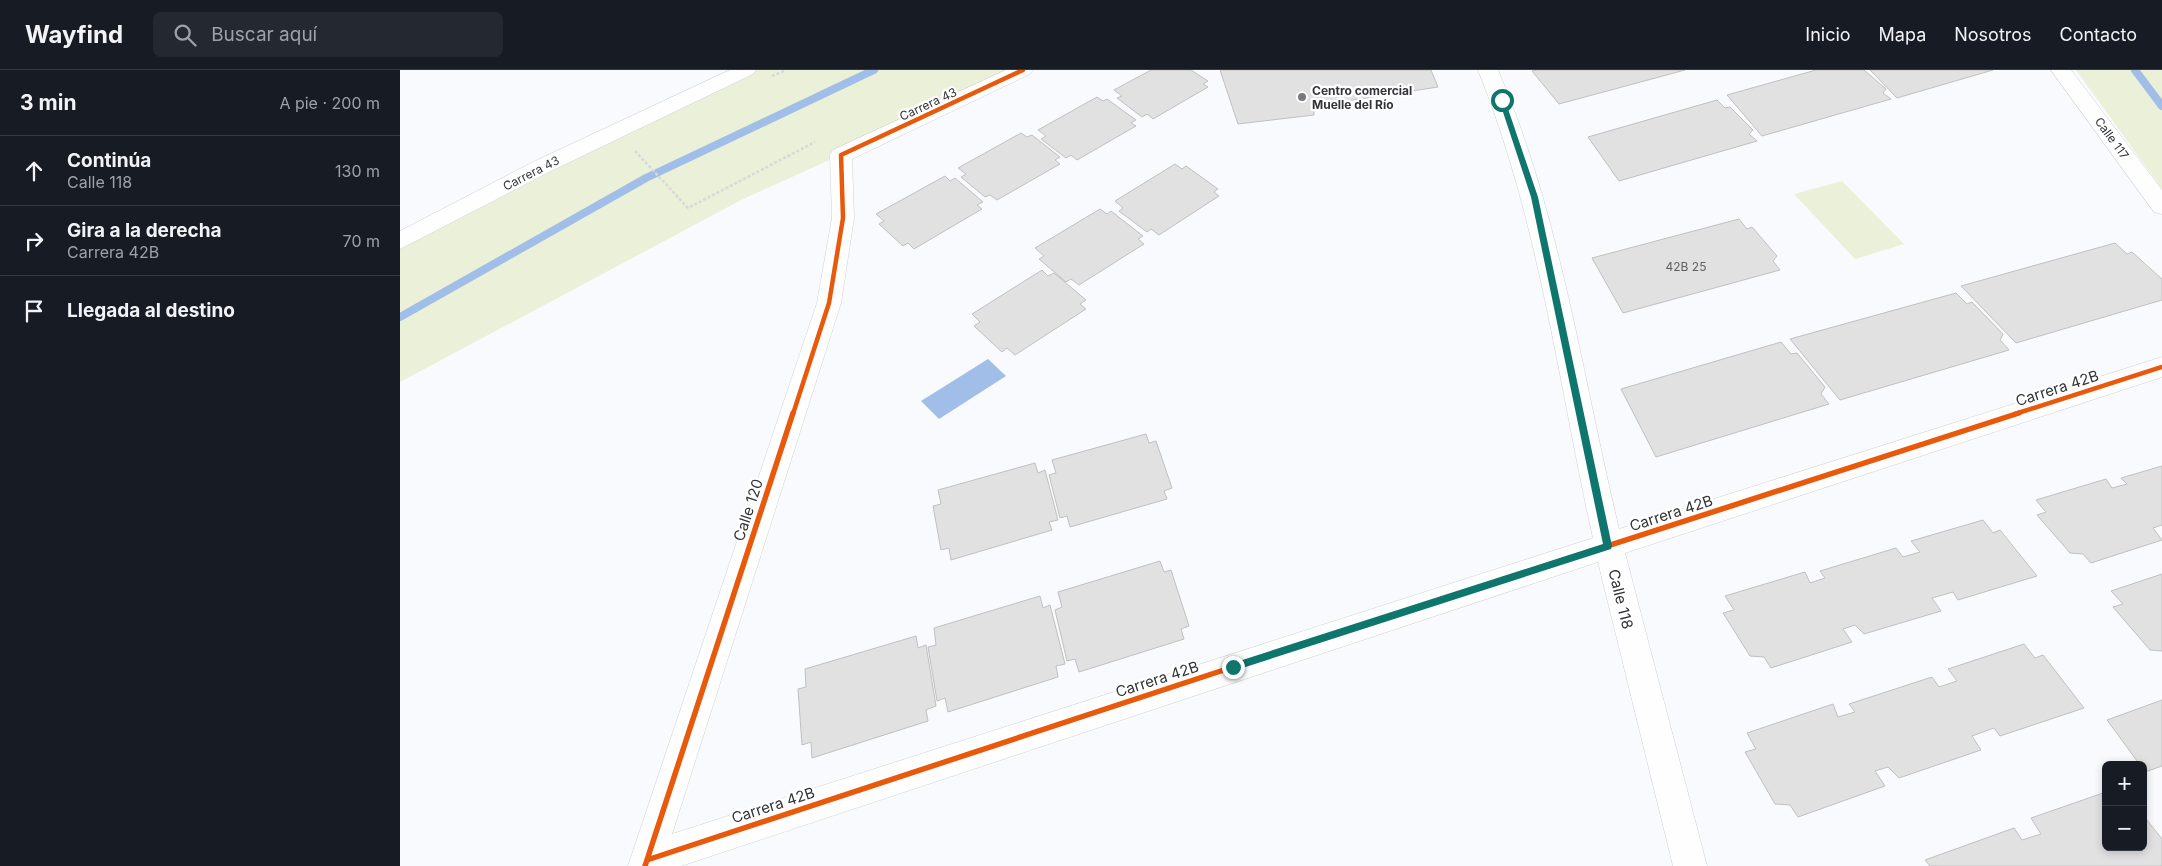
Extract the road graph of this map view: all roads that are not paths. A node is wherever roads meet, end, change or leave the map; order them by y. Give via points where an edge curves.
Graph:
1 (746, 70) edge
2 (1023, 70) edge
3 (1488, 70) edge
4 (2062, 70) edge
5 (831, 147) joint
6 (2162, 206) edge
7 (400, 241) edge
8 (2162, 367) edge
9 (1608, 546) junction
10 (646, 863) edge
11 (1690, 866) edge

1 - 7 street, Carrera 43 via 541,167
2 - 5 street, Carrera 43
3 - 9 street, Calle 118 via 1502,100 1534,197
4 - 6 street, Calle 117
5 - 10 street, Calle 120 via 842,218 829,303
8 - 9 street, Carrera 42B
9 - 10 street, Carrera 42B
9 - 11 street, Calle 118

